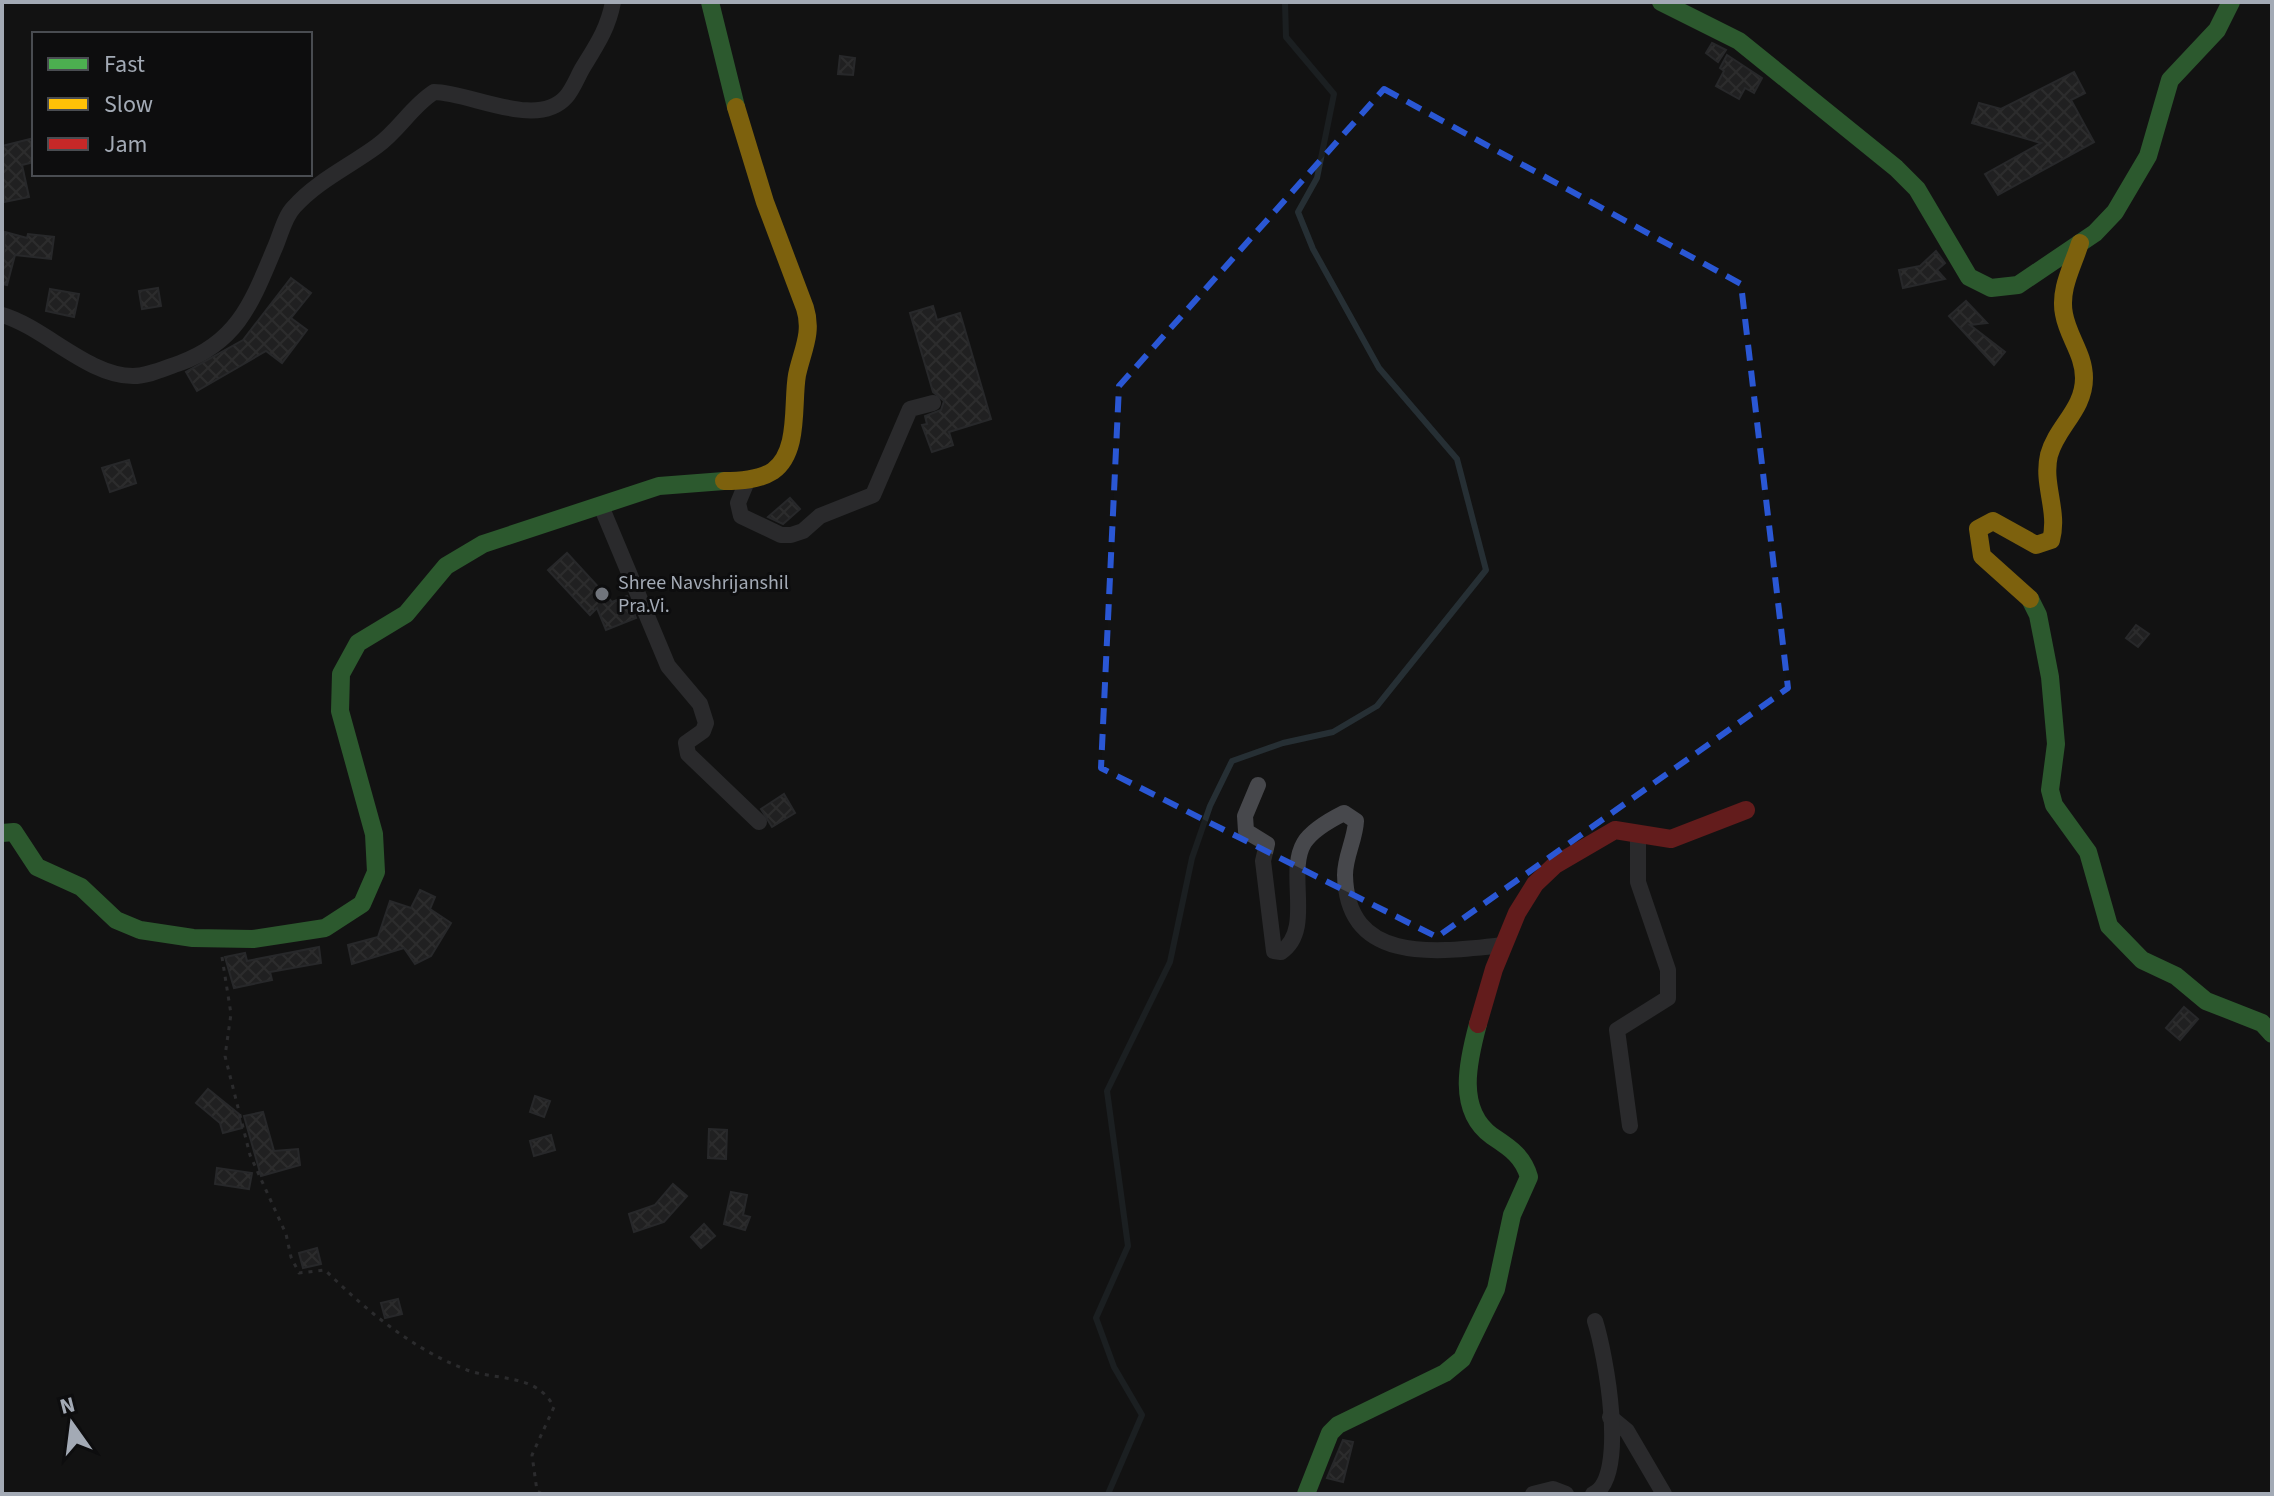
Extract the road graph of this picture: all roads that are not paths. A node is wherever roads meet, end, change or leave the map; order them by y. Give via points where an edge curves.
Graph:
1 (613, 2) edge
2 (710, 2) edge
3 (1661, 2) edge
4 (2231, 2) edge
5 (2080, 243) junction
6 (2, 315) edge
7 (933, 403) dead end
8 (748, 479) junction
9 (601, 506) junction
10 (1258, 785) dead end
11 (1746, 810) dead end
12 (759, 822) dead end
13 (2, 833) edge
14 (1638, 835) junction
15 (1503, 945) junction
16 (2272, 1034) edge
17 (1630, 1126) dead end
18 (1595, 1321) dead end
19 (1610, 1417) junction
20 (1306, 1494) edge
21 (1533, 1494) edge
22 (1566, 1494) edge
23 (1593, 1494) edge
24 (1664, 1494) edge

1 - 6 street via 609,28 566,97 549,109 484,104 434,92 378,146 321,182 292,209 237,327 192,358 132,376
2 - 8 street via 757,179 810,325 781,465
3 - 5 street via 1739,41 1896,168 1917,189 1969,277 1980,285 2018,285
4 - 5 street via 2211,39 2170,80 2148,156 2132,186 2115,212
5 - 16 street via 2063,304 2085,362 2082,400 2060,427 2046,469 2056,528 2051,540 2036,545 1993,521 1978,529 1979,545 1982,556 2033,602 2038,615 2056,744 2050,790 2054,805 2088,852 2109,926 2142,960 2176,976 2206,1001 2262,1023
7 - 8 street via 910,409 873,495 820,516 803,531 781,535 741,516 738,503
8 - 9 street via 672,482
9 - 12 street via 668,666 693,692 704,714 703,731 686,743 688,754
9 - 13 street via 515,532 451,562 417,605 357,644 336,695 372,821 377,860 370,893 328,927 288,937 220,938 138,930 116,921 71,880 37,867 14,832
10 - 15 street via 1245,816 1246,831 1267,844 1263,861 1274,951 1281,952 1292,942 1297,865 1304,843 1344,813 1356,821 1345,878 1363,930 1379,942 1416,948
11 - 14 street via 1671,839
14 - 15 street via 1615,830 1554,868 1528,894
14 - 17 street via 1638,882 1668,970 1668,998 1617,1030
15 - 20 street via 1486,988 1473,1048 1469,1104 1479,1127 1520,1153 1529,1177 1512,1215 1496,1289 1462,1359 1330,1433
18 - 19 street via 1603,1344
19 - 23 street via 1613,1461
19 - 24 street via 1627,1431
21 - 22 street via 1553,1489

